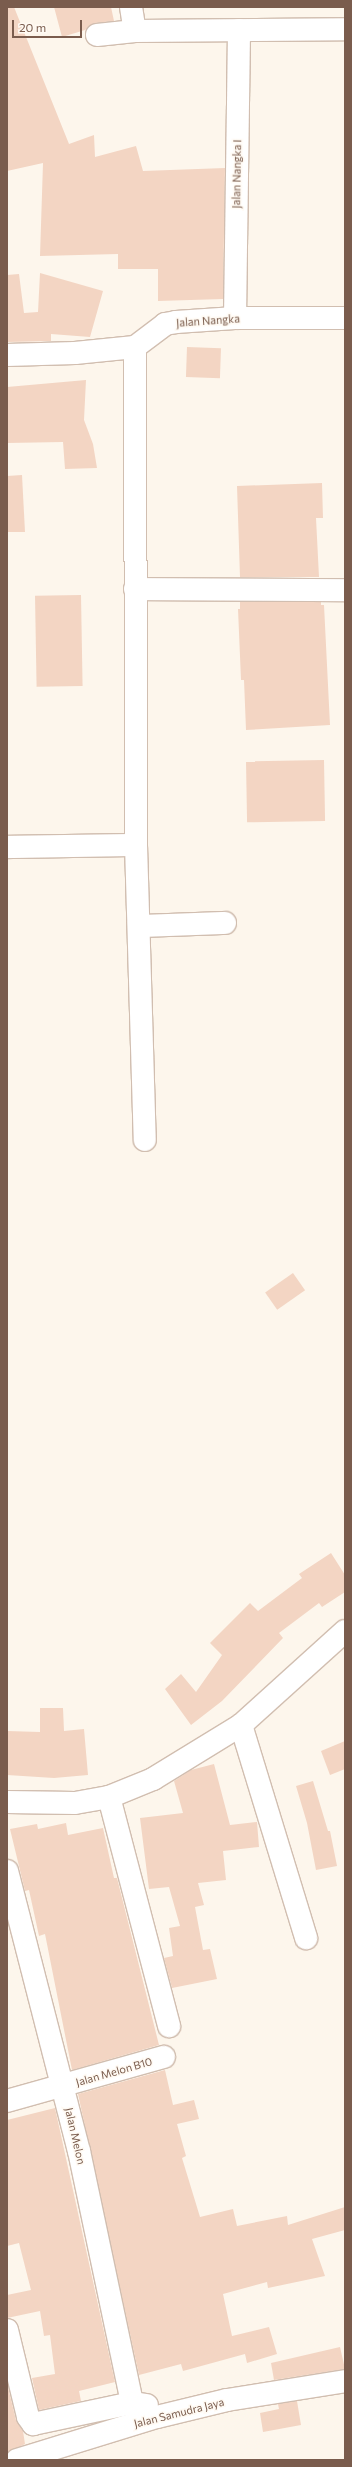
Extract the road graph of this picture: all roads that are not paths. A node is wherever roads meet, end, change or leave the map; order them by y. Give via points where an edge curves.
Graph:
1 (130, 7) edge
2 (345, 29) edge
3 (239, 30) junction
4 (135, 31) junction
5 (97, 35) dead end
6 (235, 318) junction
7 (345, 318) edge
8 (135, 347) junction
9 (7, 355) edge
10 (135, 589) junction
11 (345, 590) edge
12 (136, 846) junction
13 (7, 848) edge
14 (225, 923) dead end
15 (139, 926) junction
16 (145, 1140) dead end
17 (345, 1631) edge
18 (242, 1725) junction
19 (109, 1797) junction
20 (7, 1802) edge
21 (7, 1871) edge
22 (306, 1938) dead end
23 (169, 2026) dead end
24 (164, 2057) dead end
25 (63, 2086) junction
26 (7, 2101) edge
27 (7, 2330) edge
28 (345, 2381) edge
29 (132, 2403) junction
30 (157, 2416) junction
31 (17, 2460) edge

1 - 4 street
2 - 3 street
3 - 4 street
3 - 6 street, Jalan Nangka I
4 - 5 street
6 - 7 street, Jalan Nangka
6 - 8 street, Jalan Nangka via 165,324
8 - 9 street via 75,353
8 - 10 street
10 - 11 street
10 - 12 street
12 - 13 street
12 - 15 street
14 - 15 street
15 - 16 street
17 - 18 street
18 - 19 street via 153,1779
18 - 22 street
19 - 20 street via 75,1803
19 - 23 street
21 - 25 street, Jalan Melon
24 - 25 street, Jalan Melon B10
25 - 26 street, Jalan Melon B10
25 - 29 street, Jalan Melon
27 - 29 street via 28,2418 33,2424
28 - 30 street, Jalan Samudra Jaya via 227,2400
29 - 30 street via 148,2406
30 - 31 street, Jalan Samudra Jaya

